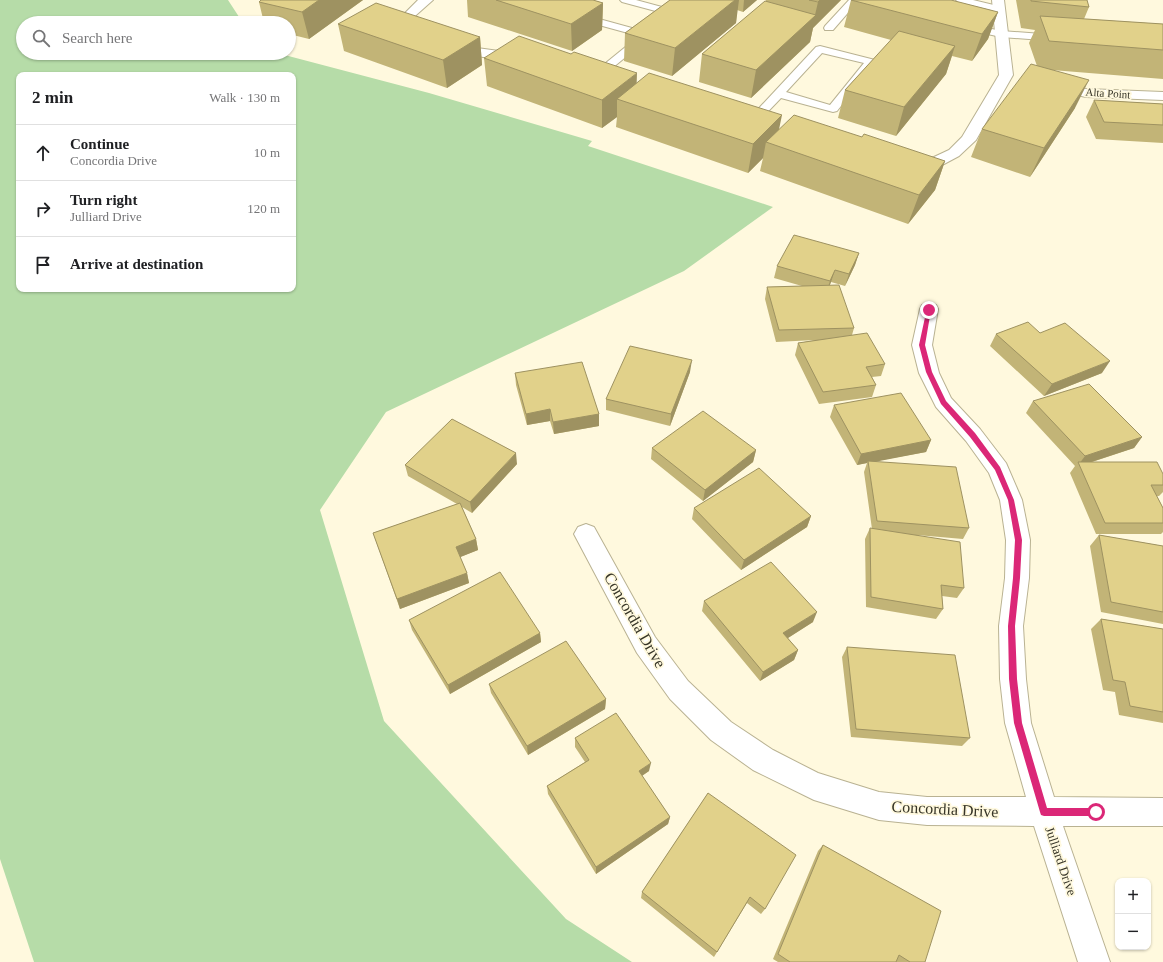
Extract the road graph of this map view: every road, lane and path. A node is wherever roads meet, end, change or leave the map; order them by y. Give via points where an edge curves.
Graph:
1 (427, 0) edge
2 (625, 0) edge
3 (854, 0) edge
4 (961, 0) edge
5 (998, 4) edge
6 (569, 14) edge
7 (959, 24) edge
8 (829, 28) dead end
9 (651, 30) junction
10 (1001, 34) junction
11 (1065, 39) edge
12 (537, 61) edge
13 (580, 73) edge
14 (1006, 75) junction
15 (595, 77) junction
16 (1021, 79) edge
17 (610, 81) edge
18 (1044, 84) edge
19 (780, 94) junction
20 (1163, 96) edge
21 (737, 118) edge
22 (752, 123) junction
23 (766, 127) edge
24 (897, 164) edge
25 (929, 310) dead end
26 (586, 534) dead end
27 (1044, 812) junction
28 (1163, 812) edge
29 (1094, 962) edge

1 - 12 street via 409,15 410,26 416,34 476,52
2 - 9 lane via 670,12
3 - 8 lane
4 - 5 lane
5 - 10 street
6 - 9 lane
7 - 10 lane
9 - 15 lane
10 - 11 lane
10 - 14 street
13 - 15 street
14 - 16 street
14 - 24 street via 968,140 954,153 938,161 918,165
15 - 17 street
18 - 20 street, Alta Point via 1086,93
19 - 19 lane via 820,49 871,62 833,109
19 - 22 lane
21 - 22 street
22 - 23 street
25 - 27 street, Julliard Drive via 922,345 929,372 943,402 973,435 998,469 1011,500 1018,540 1017,578 1011,626 1013,679 1018,723
26 - 27 street, Concordia Drive via 646,645 679,690 721,731 763,760 814,786 879,806 928,811
27 - 28 street, Concordia Drive
27 - 29 street, Julliard Drive

